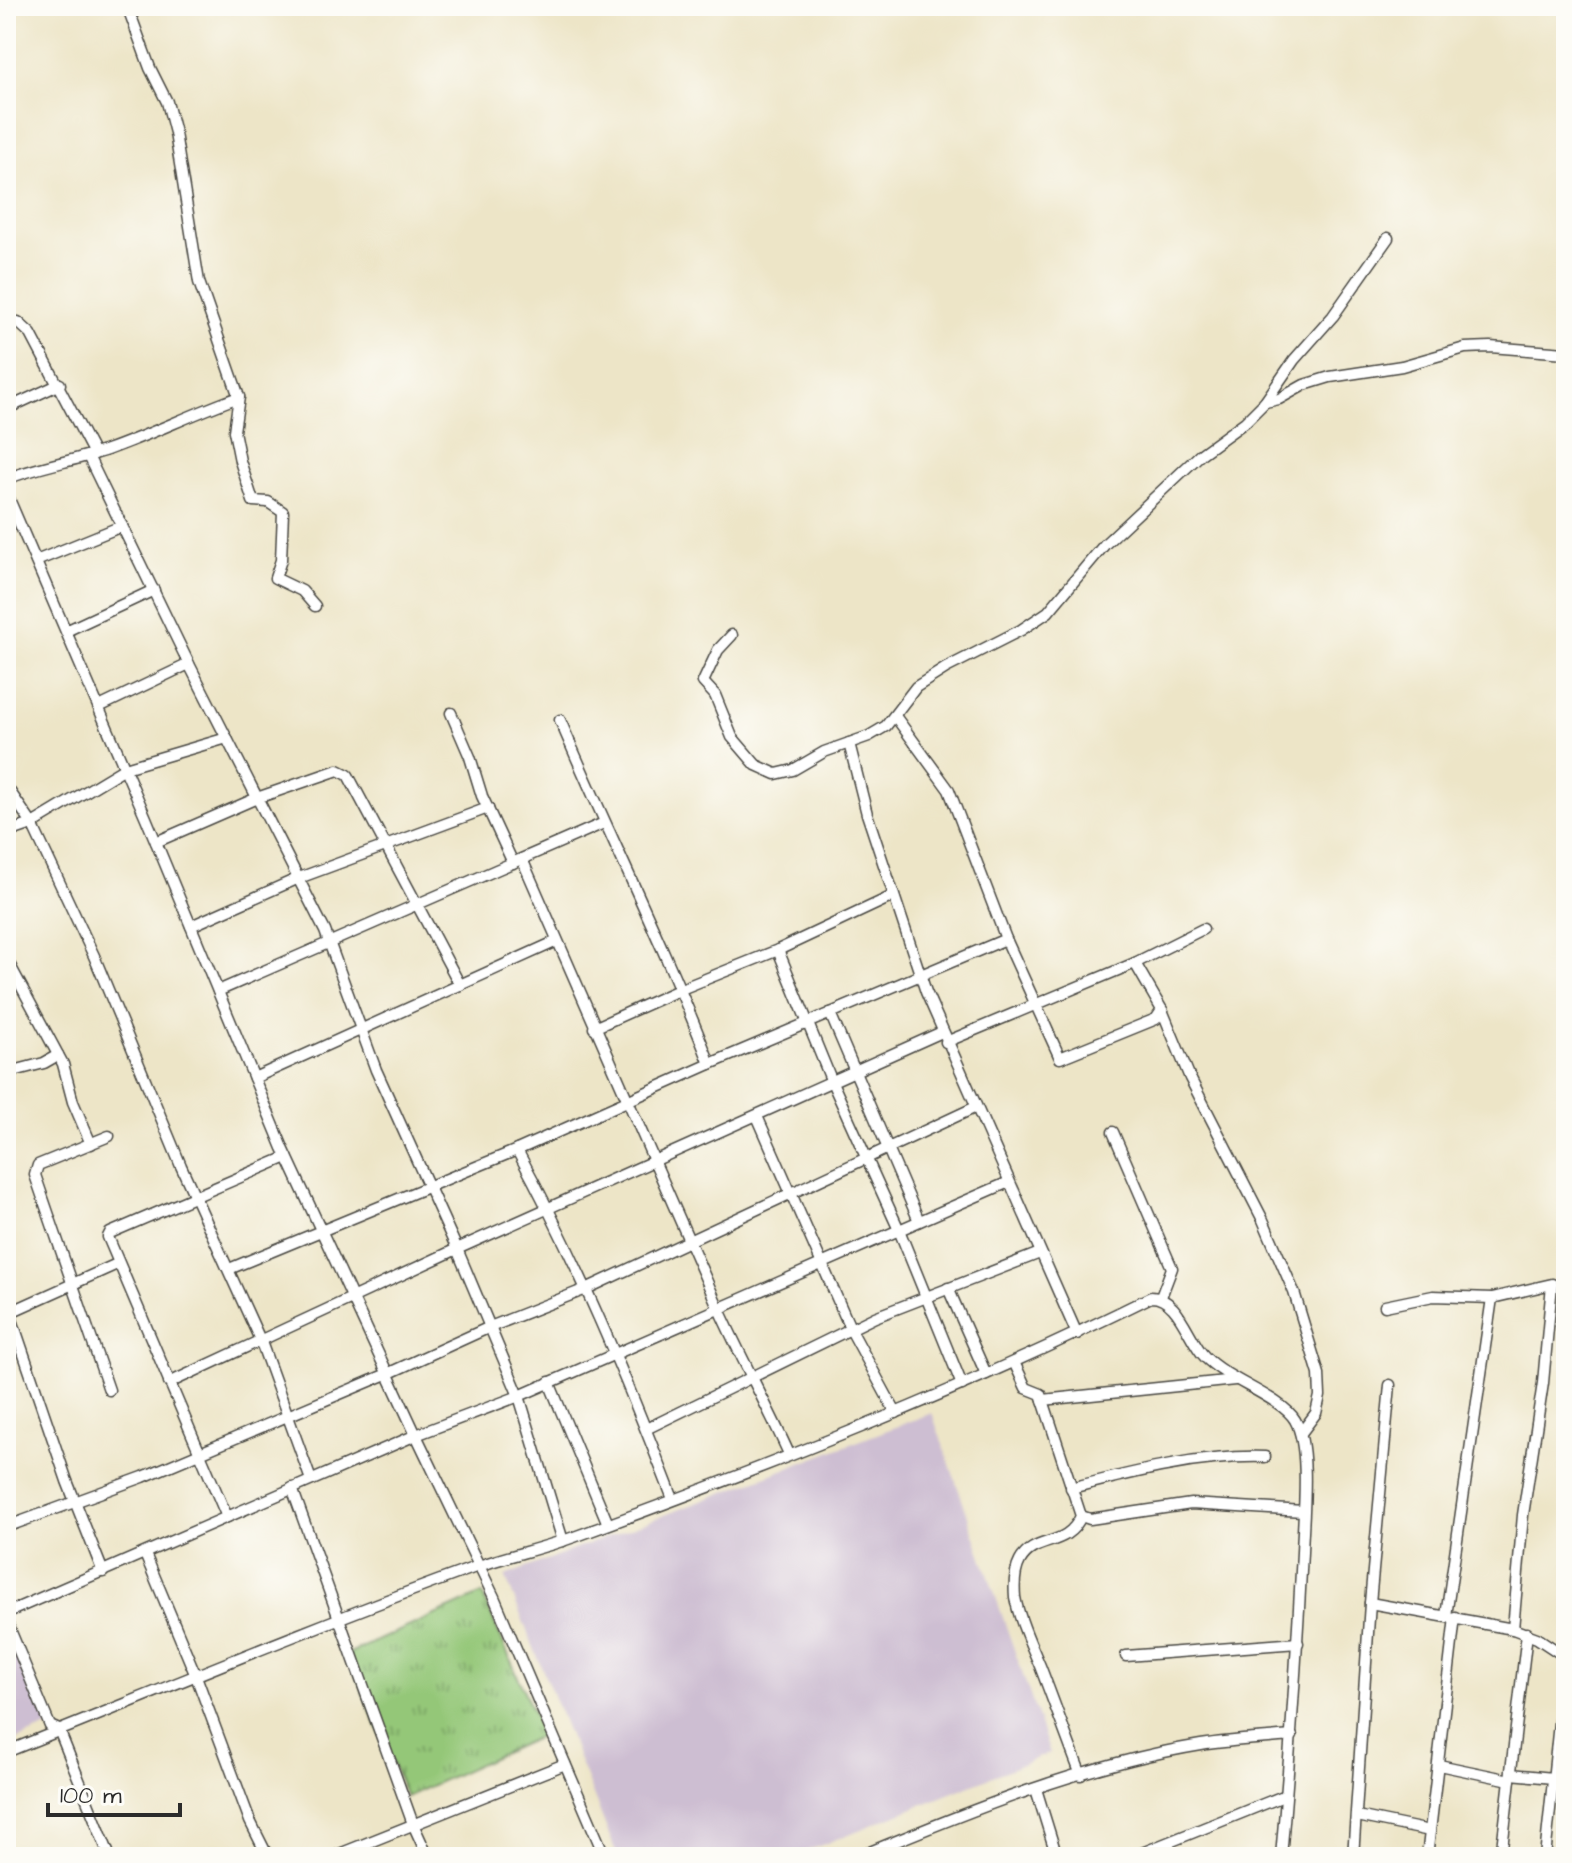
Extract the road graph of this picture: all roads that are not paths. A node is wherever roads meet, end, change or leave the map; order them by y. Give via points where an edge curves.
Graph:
1 (128, 8) edge
2 (1388, 238) dead end
3 (6, 321) edge
4 (1566, 353) edge
5 (60, 384) junction
6 (239, 397) junction
7 (1265, 402) junction
8 (6, 409) edge
9 (91, 455) junction
10 (6, 479) edge
11 (6, 492) edge
12 (122, 526) junction
13 (36, 561) junction
14 (154, 590) junction
15 (315, 606) dead end
16 (66, 631) junction
17 (732, 635) dead end
18 (189, 664) junction
19 (99, 707) junction
20 (451, 713) dead end
21 (895, 716) junction
22 (560, 720) dead end
23 (227, 738) junction
24 (849, 743) junction
25 (125, 768) junction
26 (6, 786) edge
27 (257, 798) junction
28 (488, 808) junction
29 (604, 823) junction
30 (32, 824) junction
31 (6, 833) edge
32 (156, 842) junction
33 (385, 847) junction
34 (518, 861) junction
35 (299, 878) junction
36 (893, 896) junction
37 (416, 905) junction
38 (191, 926) junction
39 (1203, 929) dead end
40 (1006, 939) junction
41 (329, 941) junction
42 (557, 941) junction
43 (778, 950) junction
44 (6, 958) edge
45 (1135, 963) junction
46 (920, 977) junction
47 (460, 985) junction
48 (681, 989) junction
49 (218, 991) junction
50 (1037, 1005) junction
51 (1162, 1010) junction
52 (830, 1013) junction
53 (809, 1022) junction
54 (594, 1028) junction
55 (361, 1030) junction
56 (944, 1037) junction
57 (58, 1055) junction
58 (710, 1064) junction
59 (854, 1071) junction
60 (6, 1073) edge
61 (254, 1078) junction
62 (832, 1082) junction
63 (625, 1101) junction
64 (976, 1107) junction
65 (757, 1116) junction
66 (1113, 1132) dead end
67 (109, 1136) dead end
68 (91, 1144) junction
69 (887, 1149) junction
70 (517, 1150) junction
71 (287, 1157) junction
72 (866, 1159) junction
73 (655, 1162) junction
74 (1009, 1182) junction
75 (427, 1185) junction
76 (791, 1194) junction
77 (195, 1197) junction
78 (549, 1209) junction
79 (919, 1221) junction
80 (322, 1229) junction
81 (899, 1230) junction
82 (691, 1240) junction
83 (457, 1249) junction
84 (1040, 1253) junction
85 (821, 1263) junction
86 (117, 1264) junction
87 (229, 1269) junction
88 (73, 1283) junction
89 (948, 1288) junction
90 (586, 1289) junction
91 (926, 1296) junction
92 (1161, 1297) junction
93 (352, 1298) junction
94 (1492, 1298) junction
95 (1385, 1306) dead end
96 (719, 1309) junction
97 (7, 1310) edge
98 (490, 1327) junction
99 (851, 1330) junction
100 (1077, 1334) junction
101 (261, 1342) junction
102 (614, 1353) junction
103 (1014, 1362) junction
104 (387, 1374) junction
105 (986, 1374) junction
106 (752, 1378) junction
107 (1235, 1380) junction
108 (549, 1382) junction
109 (169, 1383) junction
110 (962, 1385) junction
111 (1390, 1385) dead end
112 (109, 1390) dead end
113 (519, 1396) junction
114 (1043, 1400) junction
115 (896, 1413) junction
116 (288, 1416) junction
117 (646, 1429) junction
118 (1301, 1433) junction
119 (416, 1435) junction
120 (199, 1452) junction
121 (789, 1454) junction
122 (1265, 1457) dead end
123 (311, 1480) junction
124 (292, 1488) junction
125 (1071, 1488) junction
126 (673, 1499) junction
127 (76, 1503) junction
128 (1303, 1511) junction
129 (1081, 1516) junction
130 (227, 1517) junction
131 (608, 1524) junction
132 (6, 1527) edge
133 (563, 1541) junction
134 (145, 1554) junction
135 (477, 1566) junction
136 (103, 1572) junction
137 (1370, 1603) junction
138 (6, 1613) edge
139 (1450, 1616) junction
140 (338, 1619) junction
141 (6, 1620) edge
142 (1513, 1629) junction
143 (1527, 1633) junction
144 (1298, 1643) junction
145 (1126, 1656) dead end
146 (1566, 1657) edge
147 (196, 1676) junction
148 (59, 1730) junction
149 (1292, 1736) junction
150 (6, 1752) edge
151 (565, 1764) junction
152 (1439, 1765) junction
153 (1081, 1775) junction
154 (1566, 1775) edge
155 (1553, 1776) junction
156 (1510, 1777) junction
157 (1036, 1789) junction
158 (1286, 1795) junction
159 (1357, 1816) junction
160 (413, 1824) junction
161 (1430, 1831) junction
162 (110, 1857) edge
163 (268, 1857) edge
164 (332, 1857) edge
165 (428, 1857) edge
166 (605, 1857) edge
167 (858, 1857) edge
168 (1057, 1857) edge
169 (1132, 1857) edge
170 (1281, 1857) edge
171 (1353, 1857) edge
172 (1427, 1857) edge
173 (1501, 1857) edge
174 (1545, 1857) edge

1 - 6 street via 167,102 199,282
2 - 7 street
3 - 5 street via 25,326
4 - 7 street via 1465,348 1402,366 1330,377
5 - 8 street
5 - 9 street
6 - 9 street
6 - 15 street via 234,431 253,501 268,502 283,512 275,578 302,591
7 - 21 street via 1105,544 1048,612 916,687
9 - 10 street
9 - 12 street
11 - 13 street
12 - 13 street
12 - 14 street
13 - 16 street
14 - 16 street
14 - 18 street
16 - 19 street
17 - 24 street via 718,650 703,682 715,695 732,737 756,765 776,774 793,770
18 - 19 street
18 - 23 street
19 - 25 street
20 - 28 street
21 - 24 street via 886,726
21 - 40 street via 949,790
22 - 29 street
23 - 25 street
23 - 27 street
24 - 36 street
25 - 30 street
25 - 32 street
26 - 30 street
27 - 32 street
27 - 33 street via 338,770 348,775
27 - 35 street
28 - 33 street
28 - 34 street
29 - 34 street
29 - 48 street
30 - 31 street
30 - 77 street
32 - 38 street
33 - 35 street
33 - 37 street
34 - 37 street
34 - 42 street
35 - 38 street
35 - 41 street
36 - 43 street
36 - 46 street
37 - 41 street
37 - 47 street
38 - 49 street
39 - 45 street
40 - 46 street
40 - 50 street
41 - 49 street
41 - 55 street
42 - 47 street
42 - 54 street
43 - 48 street
43 - 53 street
44 - 57 street
45 - 50 street
45 - 51 street
46 - 52 street
46 - 56 street
47 - 55 street
48 - 54 street
48 - 58 street
49 - 61 street
50 - 51 street via 1060,1058 1156,1019
50 - 56 street
51 - 118 street via 1294,1292 1319,1374 1316,1413
52 - 53 street
52 - 59 street
53 - 58 street
53 - 62 street
54 - 63 street
55 - 61 street
55 - 75 street
56 - 59 street
56 - 64 street
57 - 60 street
57 - 68 street
58 - 63 street
59 - 62 street
59 - 69 street
61 - 71 street
62 - 65 street
62 - 72 street
63 - 70 street
63 - 73 street
64 - 69 street
64 - 74 street
65 - 73 street
65 - 76 street
66 - 92 street via 1172,1268
67 - 68 street
68 - 88 street via 35,1169
69 - 72 street
69 - 79 street
70 - 75 street
70 - 78 street
71 - 77 street
71 - 80 street
72 - 76 street
72 - 81 street
73 - 78 street
73 - 82 street
74 - 79 street
74 - 84 street
75 - 80 street
75 - 83 street
76 - 82 street
76 - 85 street
77 - 86 street via 110,1233
77 - 87 street
78 - 83 street
78 - 90 street
79 - 81 street
80 - 87 street
80 - 93 street
81 - 85 street
81 - 91 street
82 - 90 street
82 - 96 street
83 - 93 street
83 - 98 street
84 - 89 street
84 - 100 street
85 - 96 street
85 - 99 street
86 - 88 street
86 - 109 street
87 - 101 street
88 - 97 street
88 - 112 street
89 - 91 street
89 - 105 street
90 - 98 street
90 - 102 street
91 - 99 street
91 - 110 street
92 - 100 street via 1151,1297
92 - 107 street via 1201,1353
93 - 101 street
93 - 104 street
94 - 95 street via 1433,1296
94 - 139 street
94 - 142 street via 1552,1284
96 - 102 street
96 - 106 street
97 - 127 street
98 - 104 street
98 - 113 street
99 - 106 street
99 - 115 street
100 - 103 street
101 - 109 street
101 - 116 street
102 - 108 street
102 - 117 street
103 - 105 street
103 - 114 street via 1026,1388
104 - 116 street
104 - 119 street
105 - 110 street
106 - 117 street
106 - 121 street
107 - 114 street
107 - 118 street via 1287,1411
108 - 113 street
108 - 131 street
109 - 120 street
110 - 115 street
111 - 137 street
113 - 119 street
113 - 133 street
114 - 125 street
115 - 121 street
116 - 120 street
116 - 123 street
117 - 126 street
118 - 128 street
119 - 123 street
119 - 135 street
120 - 127 street
120 - 130 street
121 - 126 street
122 - 125 street via 1168,1466
123 - 124 street
124 - 130 street
124 - 140 street
125 - 129 street
126 - 131 street
127 - 132 street
127 - 136 street
128 - 129 street via 1191,1504
128 - 144 street
129 - 153 street via 1069,1535 1025,1554 1014,1587
130 - 134 street
131 - 133 street
133 - 135 street
134 - 136 street
134 - 147 street
135 - 140 street
135 - 151 street
136 - 138 street
137 - 139 street
137 - 159 street
139 - 142 street
139 - 152 street
140 - 147 street
140 - 160 street
141 - 148 street via 50,1726
142 - 143 street
143 - 146 street
143 - 156 street
144 - 145 street
144 - 149 street
146 - 155 street
147 - 148 street
147 - 163 street
148 - 150 street
148 - 162 street
149 - 153 street via 1200,1745
149 - 158 street
151 - 160 street
151 - 166 street
152 - 156 street
152 - 161 street
153 - 157 street
154 - 155 street
155 - 156 street
155 - 174 street
156 - 173 street
157 - 167 street
157 - 168 street
158 - 169 street
158 - 170 street
159 - 161 street
159 - 171 street
160 - 164 street
160 - 165 street
161 - 172 street

